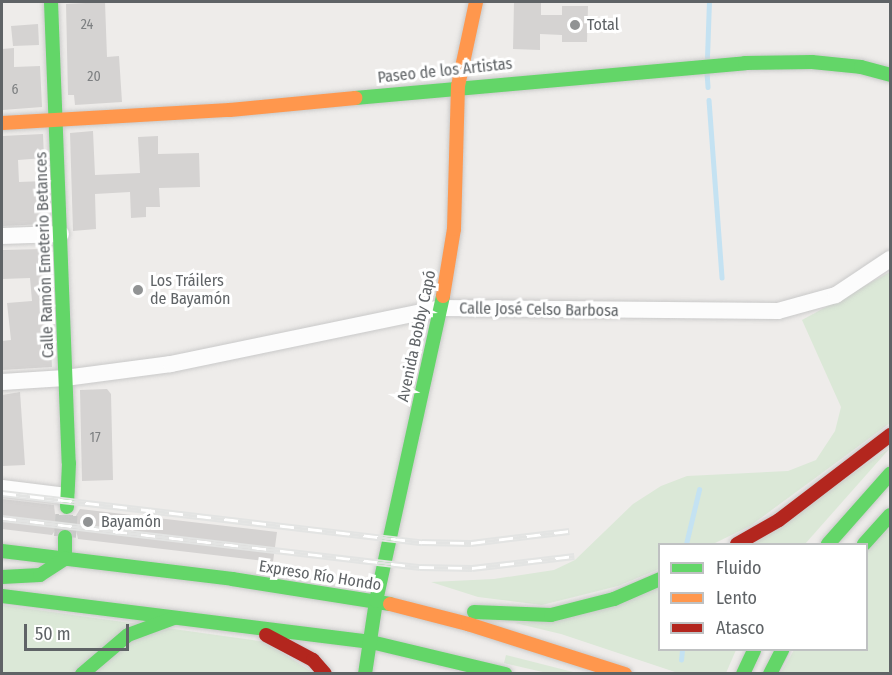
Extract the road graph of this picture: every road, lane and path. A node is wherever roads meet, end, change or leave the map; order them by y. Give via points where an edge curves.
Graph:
1 (51, 2) edge
2 (476, 2) edge
3 (891, 75) edge
4 (458, 86) junction
5 (57, 120) junction
6 (2, 123) edge
7 (61, 234) junction
8 (2, 236) edge
9 (891, 259) edge
10 (441, 308) junction
11 (65, 378) junction
12 (2, 382) edge
13 (891, 435) edge
14 (891, 474) edge
15 (2, 489) edge
16 (67, 502) joint
17 (891, 515) edge
18 (64, 537) tunnel mouth
19 (739, 543) edge
20 (829, 543) edge
21 (865, 543) edge
22 (2, 550) edge
23 (65, 559) junction
24 (2, 577) edge
25 (658, 580) edge
26 (2, 596) edge
27 (376, 601) junction
28 (177, 617) junction
29 (250, 627) junction
30 (371, 642) junction
31 (781, 651) edge
32 (752, 654) edge
33 (770, 672) edge
34 (82, 674) edge
35 (325, 674) edge
36 (365, 674) edge
37 (505, 674) edge
38 (625, 674) edge
39 (743, 674) edge

1 - 5 main road, Calle Ramón Emeterio Betances
2 - 4 main road, Avenida Bobby Capó
3 - 4 main road, Paseo de los Artistas via 861,67 812,62 745,63
4 - 5 main road, Paseo de los Artistas via 230,110
4 - 10 main road, Avenida Bobby Capó via 454,229
5 - 6 main road, Paseo de los Artistas
5 - 7 main road, Calle Ramón Emeterio Betances
7 - 8 street
7 - 11 main road, Calle Ramón Emeterio Betances
9 - 10 street, Calle José Celso Barbosa via 836,295 778,311
10 - 11 street, Calle José Celso Barbosa via 171,364
10 - 27 main road, Avenida Bobby Capó
11 - 12 street, Calle José Celso Barbosa
11 - 16 main road, Calle Ramón Emeterio Betances
13 - 19 main road via 779,520
14 - 20 main road
15 - 16 street
17 - 21 main road
18 - 23 main road
22 - 23 main road, Expreso Río Hondo
23 - 24 main road via 40,575
23 - 27 main road, Expreso Río Hondo
25 - 27 main road via 614,599 535,617
26 - 28 main road
27 - 30 main road, Avenida Bobby Capó
27 - 38 main road, Expreso Río Hondo via 468,624
28 - 29 main road
28 - 34 main road via 128,635
29 - 30 main road
29 - 35 main road via 313,660
30 - 36 main road, Avenida Bobby Capó
30 - 37 main road
31 - 33 main road
32 - 39 main road

